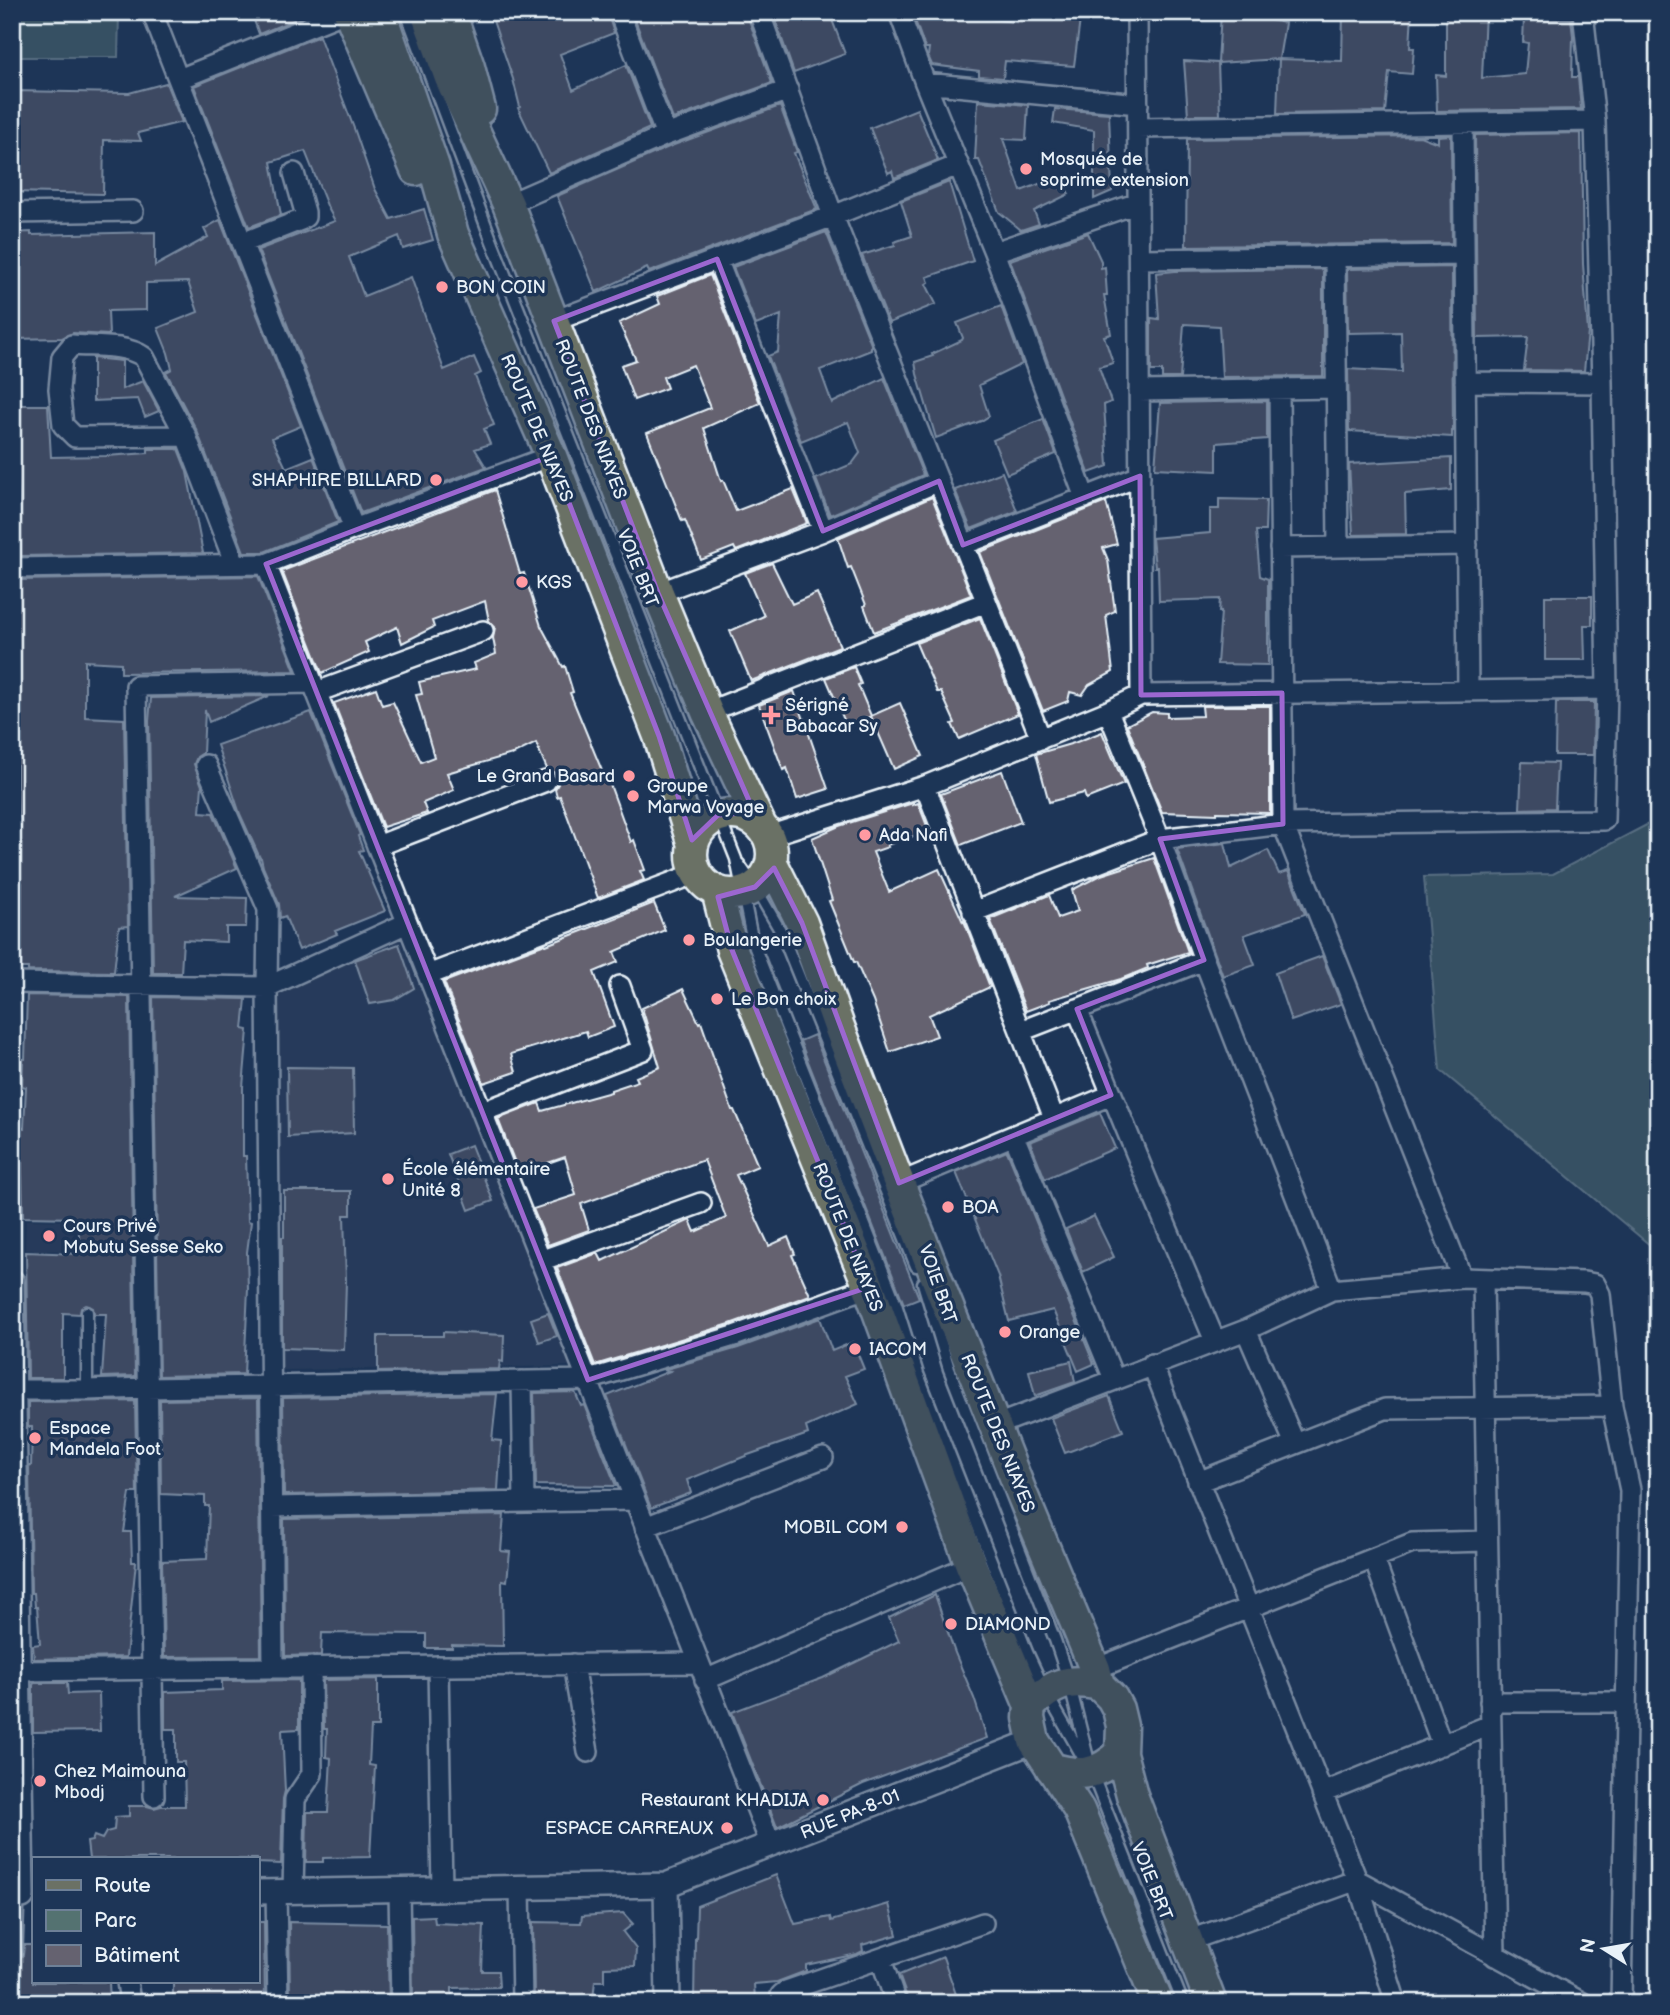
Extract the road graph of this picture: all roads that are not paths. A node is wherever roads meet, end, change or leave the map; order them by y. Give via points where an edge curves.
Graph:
1 (152, 12) edge
2 (348, 12) edge
3 (380, 12) edge
4 (407, 12) edge
5 (426, 12) edge
6 (450, 12) edge
7 (619, 12) edge
8 (759, 12) edge
9 (899, 12) edge
10 (1137, 12) edge
11 (1583, 12) edge
12 (178, 79) junction
13 (925, 83) junction
14 (788, 90) junction
15 (1138, 104) junction
16 (1595, 121) junction
17 (1463, 124) junction
18 (1138, 128) junction
19 (666, 135) junction
20 (958, 165) junction
21 (294, 173) dead end
22 (506, 199) junction
23 (1138, 203) junction
24 (133, 211) dead end
25 (12, 213) edge
26 (833, 216) junction
27 (453, 234) junction
28 (242, 243) junction
29 (994, 252) junction
30 (1464, 255) junction
31 (1335, 257) junction
32 (716, 259) junction
33 (1139, 259) junction
34 (554, 321) junction
35 (1465, 382) junction
36 (1602, 383) junction
37 (1336, 388) junction
38 (1279, 389) junction
39 (1139, 391) junction
40 (186, 436) junction
41 (551, 456) junction
42 (1140, 476) junction
43 (939, 481) junction
44 (1085, 498) junction
45 (354, 529) junction
46 (823, 531) junction
47 (963, 545) junction
48 (1467, 545) junction
49 (1338, 547) junction
50 (1280, 548) junction
51 (235, 564) junction
52 (266, 564) junction
53 (12, 568) edge
54 (658, 593) junction
55 (986, 602) junction
56 (483, 631) dead end
57 (315, 688) junction
58 (1607, 690) junction
59 (1468, 691) junction
60 (1282, 693) junction
61 (1141, 695) junction
62 (1108, 711) junction
63 (707, 712) junction
64 (1041, 739) junction
65 (206, 765) dead end
66 (546, 781) dead end
67 (925, 786) junction
68 (718, 815) junction
69 (1283, 824) junction
70 (1160, 839) junction
71 (377, 846) junction
72 (738, 864) junction
73 (973, 912) junction
74 (407, 923) junction
75 (1204, 960) junction
76 (428, 975) junction
77 (12, 983) edge
78 (141, 985) junction
79 (267, 986) junction
80 (620, 986) dead end
81 (1077, 1009) junction
82 (1021, 1031) junction
83 (1111, 1095) junction
84 (482, 1112) junction
85 (1054, 1118) junction
86 (1014, 1136) junction
87 (899, 1183) junction
88 (701, 1203) dead end
89 (540, 1261) junction
90 (1462, 1278) junction
91 (1483, 1279) junction
92 (12, 1282) edge
93 (869, 1287) junction
94 (1332, 1290) junction
95 (86, 1312) dead end
96 (1246, 1329) junction
97 (1215, 1341) junction
98 (1152, 1364) junction
99 (1114, 1379) junction
100 (588, 1380) junction
101 (522, 1381) junction
102 (271, 1385) junction
103 (147, 1388) junction
104 (87, 1390) junction
105 (13, 1396) edge
106 (1612, 1406) junction
107 (1485, 1408) junction
108 (994, 1426) junction
109 (1295, 1444) junction
110 (823, 1458) dead end
111 (1198, 1482) junction
112 (635, 1500) junction
113 (524, 1502) junction
114 (272, 1507) junction
115 (645, 1527) junction
116 (1487, 1541) junction
117 (1374, 1559) junction
118 (971, 1565) junction
119 (1249, 1608) junction
120 (573, 1664) junction
121 (438, 1666) junction
122 (311, 1667) junction
123 (273, 1668) junction
124 (152, 1669) junction
125 (18, 1671) junction
126 (702, 1671) junction
127 (1097, 1677) junction
128 (1048, 1693) junction
129 (1490, 1702) junction
130 (1626, 1702) junction
131 (1490, 1725) junction
132 (1034, 1741) junction
133 (1442, 1745) junction
134 (588, 1752) dead end
135 (16, 1753) edge
136 (1121, 1753) junction
137 (1051, 1768) junction
138 (1091, 1771) junction
139 (1322, 1793) junction
140 (154, 1796) dead end
141 (771, 1845) junction
142 (1357, 1880) junction
143 (666, 1885) junction
144 (520, 1888) junction
145 (442, 1889) junction
146 (399, 1890) junction
147 (276, 1892) edge
148 (20, 1897) edge
149 (984, 1923) dead end
150 (1188, 1941) junction
151 (12, 1949) edge
152 (1494, 1956) junction
153 (881, 1959) junction
154 (127, 1983) edge
155 (132, 2003) edge
156 (278, 2003) edge
157 (401, 2003) edge
158 (522, 2003) edge
159 (668, 2003) edge
160 (780, 2003) edge
161 (896, 2003) edge
162 (1158, 2003) edge
163 (1183, 2003) edge
164 (1211, 2003) edge
165 (1396, 2003) edge
166 (1583, 2003) edge
167 (1621, 2003) edge

1 - 12 street
2 - 12 street
2 - 27 main road via 418,172
3 - 27 main road, ROUTE DE NIAYES via 435,167
4 - 68 lane, VOIE BRT via 491,239
5 - 22 main road, ROUTE DES NIAYES via 450,78
6 - 22 main road
7 - 19 street
8 - 14 street
9 - 13 street
10 - 15 street
11 - 16 street
12 - 28 street
13 - 15 street
13 - 20 street
14 - 19 street
14 - 26 street
15 - 18 street
16 - 17 street
16 - 36 street
17 - 18 street
17 - 30 street
18 - 23 street
19 - 22 street
20 - 26 street
20 - 29 street
21 - 28 street via 305,217
22 - 34 main road, ROUTE DES NIAYES
23 - 29 street
23 - 33 street
24 - 25 street
26 - 32 street
26 - 43 street
27 - 41 main road, ROUTE DE NIAYES
28 - 45 street
29 - 44 street
30 - 31 street
30 - 35 street
31 - 33 street
31 - 37 street
32 - 34 street
32 - 46 street
33 - 39 street
34 - 54 main road, ROUTE DES NIAYES
35 - 36 street
35 - 48 street
36 - 58 street
37 - 38 street
37 - 49 street
38 - 39 street
38 - 50 street
39 - 42 street
40 - 40 street via 75,437 63,425 62,357 72,345 136,352 144,357
40 - 51 street
41 - 45 street
41 - 72 main road, ROUTE DE NIAYES via 660,736
42 - 44 street
42 - 61 street
43 - 46 street
43 - 47 street
44 - 47 street
45 - 52 street
46 - 54 street
47 - 55 street
48 - 49 street
48 - 59 street
49 - 50 street
50 - 60 street
51 - 52 street
51 - 53 street
52 - 57 street
54 - 63 main road, ROUTE DES NIAYES
55 - 63 street
55 - 64 street
56 - 57 street
57 - 71 street
57 - 78 street via 136,686
58 - 59 street
58 - 69 street via 1604,820
59 - 60 street
60 - 61 street
60 - 69 street
61 - 62 street
62 - 64 street
62 - 70 street
63 - 72 main road, ROUTE DES NIAYES via 733,771
64 - 67 street
65 - 79 street via 268,909
66 - 71 street
67 - 72 street
67 - 73 street
68 - 72 lane, VOIE BRT
68 - 72 main road via 699,832
68 - 72 main road via 748,817
69 - 70 street
69 - 90 street
70 - 73 street
70 - 75 street
71 - 74 street
72 - 76 street
72 - 87 main road, ROUTE DES NIAYES via 802,923
72 - 93 main road, ROUTE DE NIAYES via 732,950
72 - 128 lane, VOIE BRT via 753,943 1027,1652
72 - 128 lane, VOIE BRT via 781,932 926,1292 949,1369 1055,1640
73 - 82 street
74 - 76 street
74 - 79 street
75 - 81 street
75 - 94 street
76 - 84 street
77 - 78 street
78 - 79 street
78 - 103 street
79 - 102 street
80 - 84 street via 643,1050
81 - 82 street
81 - 83 street
82 - 85 street
83 - 85 street
83 - 97 street
84 - 89 street
85 - 86 street
86 - 87 street
86 - 99 street
87 - 108 main road, ROUTE DES NIAYES
88 - 89 street
89 - 100 street
90 - 91 street
90 - 94 street
91 - 106 street via 1595,1284 1600,1294
91 - 107 street
92 - 105 street
93 - 100 street via 734,1336
93 - 118 main road, ROUTE DE NIAYES
94 - 96 street
95 - 104 lane
96 - 97 street
96 - 109 street
97 - 98 street
98 - 99 street
98 - 111 street
99 - 108 street
100 - 101 street
100 - 112 street
101 - 102 street
101 - 113 street
102 - 103 street
102 - 114 street
103 - 104 street
103 - 124 street
104 - 105 street
105 - 125 street
106 - 107 street
106 - 130 street via 1630,1490
107 - 109 street via 1385,1409
107 - 116 street
108 - 127 main road, ROUTE DES NIAYES
109 - 111 street
110 - 115 street
111 - 119 street
112 - 113 street
112 - 115 street
113 - 114 street
114 - 123 street
115 - 126 street
116 - 117 street via 1412,1544
116 - 129 street
117 - 119 street
117 - 133 street
118 - 126 street
118 - 128 main road, ROUTE DE NIAYES
119 - 127 street
119 - 139 street
120 - 121 street
120 - 126 street
120 - 134 street
121 - 122 street
121 - 145 street
122 - 123 street
122 - 147 street via 312,1774 295,1799
123 - 124 street
124 - 125 street
124 - 140 street
125 - 135 street
126 - 141 street
127 - 128 main road
127 - 136 main road, ROUTE DES NIAYES via 1118,1709
128 - 132 main road, ROUTE DE NIAYES via 1029,1718
128 - 138 lane, VOIE BRT
128 - 138 lane, VOIE BRT
129 - 130 street
129 - 131 street
130 - 167 street
131 - 133 street
131 - 152 street
132 - 137 main road
132 - 141 street, RUE PA-8-01
133 - 139 street
135 - 148 street
136 - 138 main road via 1107,1766
136 - 150 main road, ROUTE DES NIAYES via 1132,1795
137 - 138 main road via 1066,1773
137 - 162 main road via 1079,1810
138 - 163 lane, VOIE BRT
139 - 142 street
141 - 143 street, RUE PA-8-01
142 - 150 street
142 - 152 street
142 - 165 street
143 - 144 street, RUE PA-8-01
143 - 159 street
144 - 145 street, RUE PA-8-01
144 - 158 street
145 - 146 street, RUE PA-8-01
146 - 147 street, RUE PA-8-01
146 - 157 street
147 - 156 street
148 - 151 street
149 - 153 street
150 - 164 main road, ROUTE DES NIAYES
152 - 166 street
153 - 160 street via 786,1991
153 - 161 street
154 - 155 street

